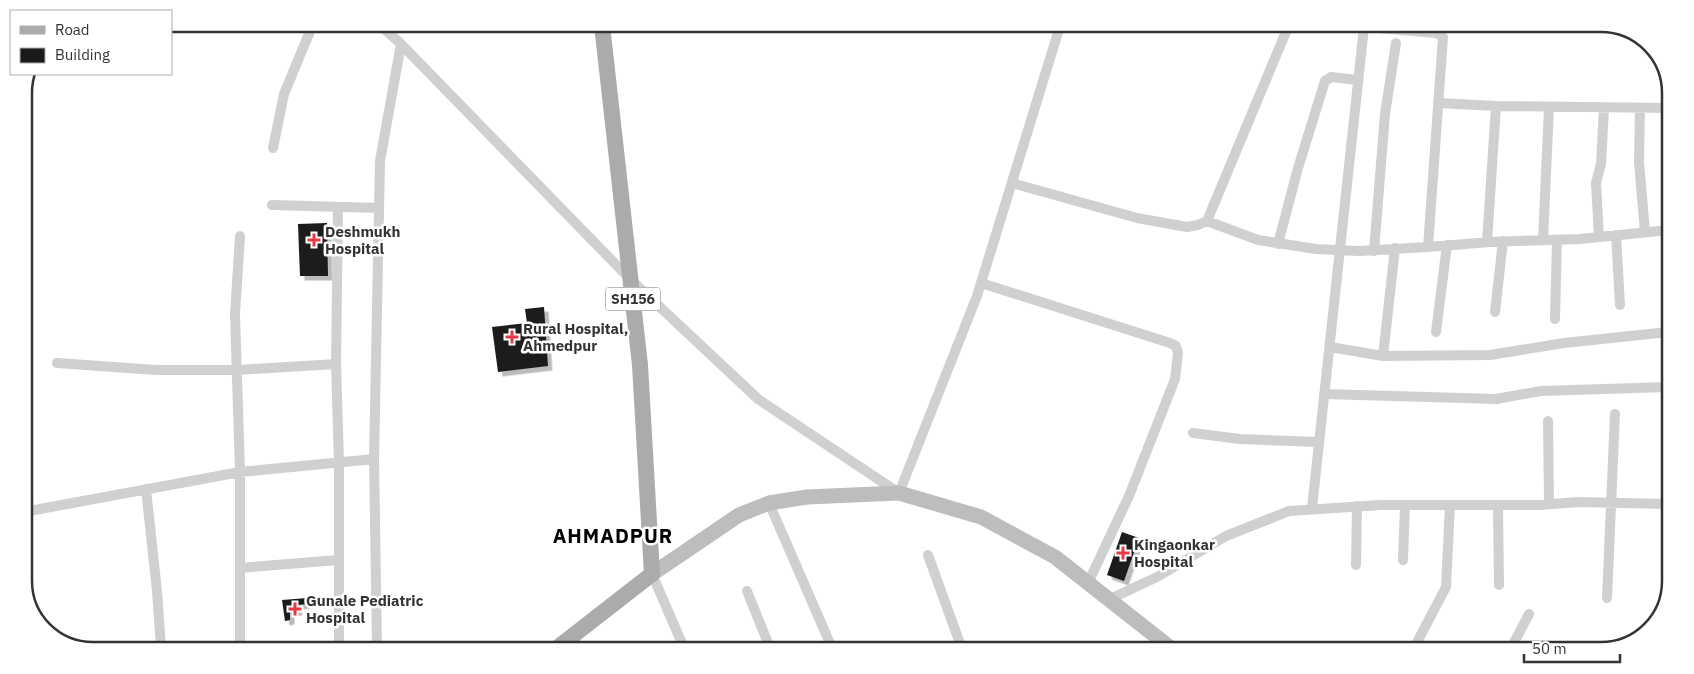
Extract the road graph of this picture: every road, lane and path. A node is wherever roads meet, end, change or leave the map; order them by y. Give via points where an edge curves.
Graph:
1 (310, 32) edge
2 (388, 32) edge
3 (603, 32) edge
4 (1058, 32) edge
5 (1286, 32) edge
6 (1364, 32) edge
7 (1424, 32) edge
8 (1396, 43) dead end
9 (401, 44) junction
10 (1358, 80) junction
11 (1439, 103) junction
12 (1496, 106) junction
13 (1549, 108) junction
14 (1604, 108) junction
15 (1640, 108) junction
16 (1661, 108) edge
17 (273, 148) dead end
18 (1012, 182) junction
19 (272, 205) dead end
20 (338, 207) junction
21 (379, 208) junction
22 (1206, 220) junction
23 (1661, 231) edge
24 (1645, 232) junction
25 (1616, 235) junction
26 (240, 236) dead end
27 (1598, 237) junction
28 (1543, 240) junction
29 (1557, 240) junction
30 (1503, 241) junction
31 (1487, 242) junction
32 (1278, 244) junction
33 (1447, 245) junction
34 (1428, 247) junction
35 (1395, 248) junction
36 (1340, 250) junction
37 (1374, 250) junction
38 (630, 279) junction
39 (981, 283) junction
40 (1620, 305) dead end
41 (1496, 312) dead end
42 (1555, 319) dead end
43 (1436, 332) dead end
44 (1661, 333) edge
45 (1330, 347) junction
46 (1383, 356) junction
47 (57, 363) dead end
48 (336, 364) junction
49 (237, 370) junction
50 (1662, 387) edge
51 (1324, 394) junction
52 (1615, 414) dead end
53 (1548, 421) dead end
54 (1194, 433) dead end
55 (1319, 442) junction
56 (374, 459) junction
57 (339, 462) junction
58 (240, 472) junction
59 (146, 489) junction
60 (899, 492) junction
61 (1613, 502) junction
62 (769, 503) junction
63 (1549, 504) junction
64 (1662, 504) edge
65 (1405, 505) junction
66 (1450, 505) junction
67 (1498, 505) junction
68 (1357, 506) junction
69 (1312, 508) junction
70 (33, 510) edge
71 (928, 555) dead end
72 (338, 560) junction
73 (1403, 560) dead end
74 (1356, 565) dead end
75 (240, 568) junction
76 (652, 574) junction
77 (1088, 583) junction
78 (1499, 585) dead end
79 (747, 591) dead end
80 (1608, 598) dead end
81 (1110, 599) junction
82 (1529, 614) dead end
83 (161, 642) edge
84 (240, 642) edge
85 (339, 642) edge
86 (377, 642) edge
87 (565, 642) edge
88 (681, 642) edge
89 (768, 642) edge
90 (829, 642) edge
91 (959, 642) edge
92 (1163, 642) edge
93 (1418, 642) edge
94 (1514, 642) edge

1 - 17 street via 284,94
2 - 9 street
3 - 38 main road, SH156
4 - 18 street
5 - 22 street
6 - 10 street
7 - 11 street via 1443,37
8 - 37 street
9 - 21 street via 380,161
9 - 38 street
10 - 32 street via 1331,76 1326,81 1292,187
10 - 36 street
11 - 12 street
11 - 34 street
12 - 13 street
12 - 31 street
13 - 14 street
13 - 28 street
14 - 15 street
14 - 27 street via 1601,164 1596,184
15 - 16 street
15 - 24 street via 1639,162
18 - 22 street via 1137,218 1187,227
18 - 39 street
19 - 20 street
20 - 21 street
20 - 48 street
21 - 56 street
22 - 32 street via 1258,240
23 - 24 street
24 - 25 street
25 - 27 street
25 - 40 street
26 - 49 street via 235,314
27 - 29 street
28 - 29 street
28 - 30 street
29 - 42 street
30 - 31 street
30 - 41 street
31 - 33 street
32 - 36 street
33 - 34 street
33 - 43 street
34 - 35 street
35 - 37 street
35 - 46 street
36 - 37 street
36 - 45 street
38 - 60 street via 758,399
38 - 76 main road, SH156 via 640,365
39 - 60 street
39 - 77 street via 1176,346 1175,380 1129,496
44 - 46 street via 1571,342 1490,356
45 - 46 street
45 - 51 street
47 - 49 street via 156,370
48 - 49 street
48 - 57 street
49 - 58 street
50 - 51 street via 1541,391 1496,399
51 - 55 street
52 - 61 street
53 - 63 street
54 - 55 street via 1240,439
55 - 69 street
56 - 57 street
56 - 86 street
57 - 58 street
57 - 72 street
58 - 59 street
58 - 75 street
59 - 70 street
59 - 83 street
60 - 62 main road via 807,497
60 - 77 main road via 981,517 1055,557
61 - 63 street
61 - 64 street
61 - 80 street
62 - 76 main road via 739,515
62 - 90 street
63 - 67 street
65 - 66 street
65 - 68 street
65 - 73 street
66 - 67 street
66 - 93 street via 1446,587
67 - 78 street
68 - 69 street
68 - 74 street
69 - 81 street via 1289,511 1226,536 1157,577
71 - 91 street
72 - 75 street
72 - 85 street
75 - 84 street
76 - 87 main road
76 - 88 street
77 - 81 main road
79 - 89 street
81 - 92 main road
82 - 94 street

